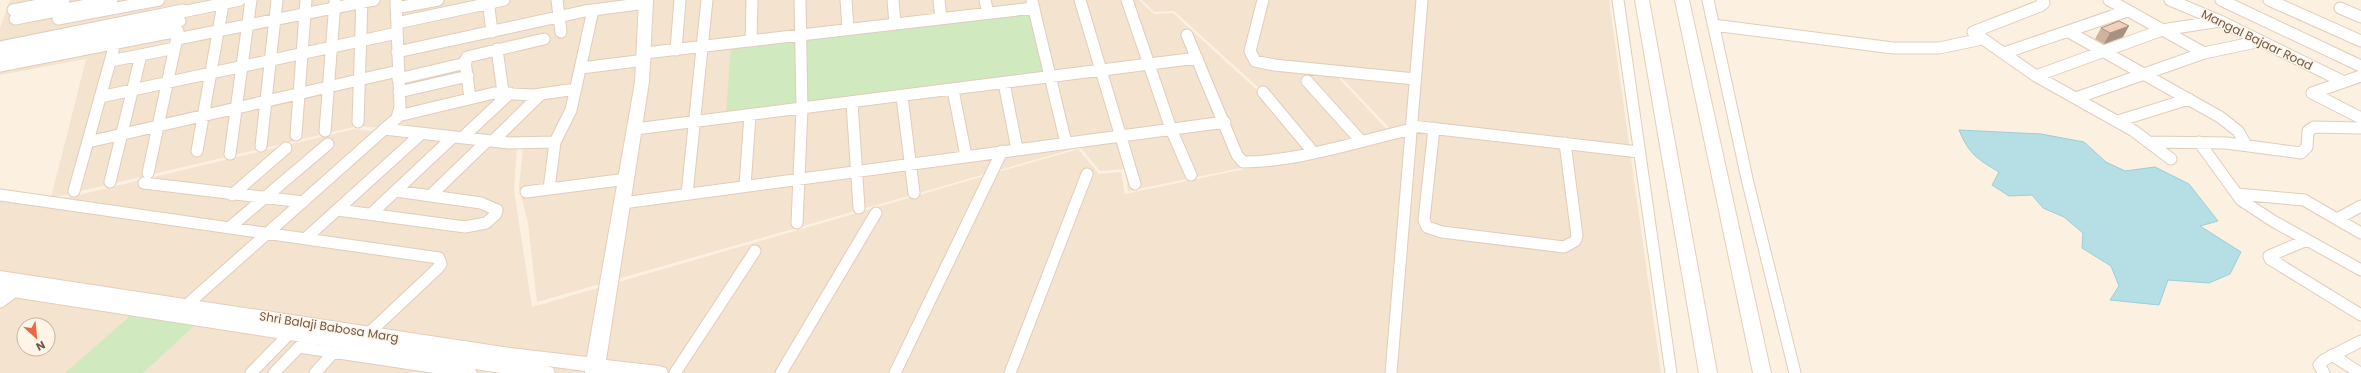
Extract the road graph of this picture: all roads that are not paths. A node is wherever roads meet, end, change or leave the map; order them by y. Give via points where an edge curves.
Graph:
1 (112, 0) edge
2 (159, 0) edge
3 (240, 0) edge
4 (251, 0) edge
5 (277, 0) edge
6 (306, 0) edge
7 (374, 0) edge
8 (438, 0) edge
9 (504, 0) edge
10 (557, 0) edge
11 (680, 0) edge
12 (707, 0) edge
13 (752, 0) edge
14 (800, 0) edge
15 (846, 0) edge
16 (893, 0) edge
17 (939, 0) edge
18 (985, 0) edge
19 (1080, 0) edge
20 (1127, 0) edge
21 (1263, 0) edge
22 (1422, 0) edge
23 (1618, 0) edge
24 (1642, 0) edge
25 (1682, 0) edge
26 (1708, 0) edge
27 (2042, 0) edge
28 (2109, 0) edge
29 (2170, 0) edge
30 (2222, 0) edge
31 (2270, 0) edge
32 (362, 1) edge
33 (488, 2) edge
34 (646, 2) edge
35 (64, 3) edge
36 (222, 4) junction
37 (335, 4) edge
38 (396, 4) edge
39 (1033, 4) edge
40 (2340, 8) dead end
41 (593, 10) junction
42 (2127, 11) junction
43 (988, 13) junction
44 (305, 14) junction
45 (14, 15) dead end
46 (560, 16) junction
47 (2361, 17) edge
48 (941, 18) junction
49 (58, 19) junction
50 (275, 20) junction
51 (2220, 22) junction
52 (180, 23) edge
53 (396, 23) junction
54 (895, 24) junction
55 (247, 25) junction
56 (1713, 25) junction
57 (848, 29) junction
58 (2162, 30) junction
59 (218, 31) junction
60 (492, 32) junction
61 (561, 32) dead end
62 (2069, 32) junction
63 (397, 34) junction
64 (800, 35) junction
65 (1187, 35) dead end
66 (52, 36) junction
67 (544, 39) dead end
68 (1982, 39) junction
69 (361, 41) junction
70 (751, 41) junction
71 (2261, 41) junction
72 (2361, 42) edge
73 (115, 44) junction
74 (0, 47) edge
75 (702, 47) junction
76 (332, 48) junction
77 (497, 50) junction
78 (676, 50) junction
79 (397, 52) junction
80 (2105, 52) junction
81 (2004, 53) junction
82 (2204, 53) junction
83 (302, 54) junction
84 (141, 55) junction
85 (645, 56) junction
86 (45, 57) junction
87 (0, 58) edge
88 (1197, 58) junction
89 (270, 60) junction
90 (110, 61) junction
91 (466, 63) junction
92 (1148, 64) junction
93 (0, 66) edge
94 (2361, 66) edge
95 (241, 67) junction
96 (581, 68) junction
97 (1100, 71) junction
98 (211, 73) junction
99 (2144, 74) junction
100 (398, 75) junction
101 (468, 76) junction
102 (2036, 76) junction
103 (1051, 77) junction
104 (1415, 79) junction
105 (2359, 79) edge
106 (360, 80) junction
107 (1307, 81) dead end
108 (167, 82) junction
109 (2344, 82) junction
110 (1004, 83) junction
111 (329, 87) junction
112 (576, 89) junction
113 (133, 90) junction
114 (953, 90) junction
115 (399, 92) junction
116 (507, 92) junction
117 (1263, 92) dead end
118 (298, 94) junction
119 (541, 94) junction
120 (100, 97) junction
121 (902, 97) junction
122 (470, 98) junction
123 (2076, 98) junction
124 (2189, 99) junction
125 (266, 101) junction
126 (852, 103) junction
127 (236, 108) junction
128 (802, 109) junction
129 (204, 115) junction
130 (750, 115) junction
131 (398, 116) junction
132 (2361, 118) edge
133 (2118, 121) junction
134 (358, 122) dead end
135 (694, 122) junction
136 (1225, 122) junction
137 (158, 126) junction
138 (1412, 128) junction
139 (1434, 128) junction
140 (2361, 128) edge
141 (384, 129) junction
142 (635, 129) junction
143 (1171, 129) junction
144 (325, 131) dead end
145 (122, 134) junction
146 (421, 134) junction
147 (296, 135) dead end
148 (1122, 135) junction
149 (458, 138) junction
150 (490, 141) junction
151 (1361, 141) junction
152 (88, 142) junction
153 (555, 142) junction
154 (2148, 142) junction
155 (2199, 142) junction
156 (1066, 143) junction
157 (1565, 143) junction
158 (328, 144) dead end
159 (2246, 145) junction
160 (262, 146) dead end
161 (286, 148) dead end
162 (1017, 149) junction
163 (197, 151) dead end
164 (1002, 151) junction
165 (1313, 152) junction
166 (1639, 152) junction
167 (230, 154) dead end
168 (966, 156) junction
169 (2171, 159) dead end
170 (910, 164) junction
171 (856, 171) junction
172 (1087, 174) dead end
173 (1191, 175) dead end
174 (627, 179) junction
175 (800, 179) junction
176 (110, 182) dead end
177 (1135, 184) dead end
178 (744, 186) junction
179 (550, 189) junction
180 (74, 191) dead end
181 (396, 191) junction
182 (526, 192) dead end
183 (914, 193) dead end
184 (232, 194) junction
185 (687, 194) junction
186 (2237, 194) junction
187 (0, 195) edge
188 (430, 196) junction
189 (266, 198) junction
190 (303, 202) junction
191 (623, 203) junction
192 (2361, 206) edge
193 (860, 208) dead end
194 (338, 210) junction
195 (876, 213) dead end
196 (371, 214) junction
197 (2337, 219) junction
198 (797, 223) dead end
199 (229, 228) junction
200 (2361, 232) edge
201 (269, 233) junction
202 (306, 238) junction
203 (2307, 240) junction
204 (755, 251) dead end
205 (2361, 270) edge
206 (0, 277) edge
207 (4, 296) edge
208 (180, 311) junction
209 (2361, 315) edge
210 (294, 328) junction
211 (369, 333) junction
212 (2361, 341) edge
213 (333, 353) junction
214 (2332, 355) junction
215 (510, 365) edge
216 (595, 369) edge
217 (433, 370) edge
218 (251, 373) edge
219 (274, 373) edge
220 (315, 373) edge
221 (471, 373) edge
222 (546, 373) edge
223 (659, 373) edge
224 (675, 373) edge
225 (781, 373) edge
226 (895, 373) edge
227 (1010, 373) edge
228 (1391, 373) edge
229 (1671, 373) edge
230 (1708, 373) edge
231 (1762, 373) edge
232 (1795, 373) edge
233 (2324, 373) edge
234 (2360, 373) edge

1 - 35 street
2 - 49 street
3 - 36 street
4 - 55 street
5 - 50 street
6 - 44 street
7 - 32 street
8 - 38 street
9 - 33 street
10 - 46 street
11 - 78 street
12 - 75 street
13 - 70 street
14 - 64 street
15 - 57 street
16 - 54 street
17 - 48 street
18 - 43 street
19 - 97 street
20 - 92 street
21 - 104 street via 1250,51 1255,61
22 - 104 street
23 - 166 street
24 - 230 street
25 - 231 street
26 - 56 street
27 - 68 street via 2044,3 2040,6 1974,30 1974,34
28 - 42 street
29 - 51 street, Mangal Bajaar Road
30 - 94 street
31 - 72 street
32 - 37 street
32 - 69 street
33 - 53 street
33 - 60 street
34 - 41 street
34 - 85 street
35 - 45 street
35 - 49 street
36 - 52 street
36 - 59 street
37 - 44 street
37 - 76 street
38 - 53 street
39 - 43 street
39 - 103 street
40 - 47 street
41 - 46 street
41 - 96 street
42 - 58 street
42 - 62 street
43 - 48 street
44 - 50 street
44 - 83 street
46 - 60 street
46 - 61 street
48 - 54 street
49 - 66 street
50 - 55 street
50 - 89 street
51 - 58 street
51 - 71 street, Mangal Bajaar Road
52 - 59 street
52 - 66 street
52 - 73 street
52 - 84 street
52 - 86 street
52 - 108 street
53 - 63 street
54 - 57 street
55 - 59 street
55 - 95 street
56 - 68 street via 1864,46 1946,46
56 - 232 street via 1748,183
57 - 64 street
58 - 80 street
58 - 82 street
59 - 98 street
60 - 79 street
62 - 80 street
62 - 81 street
63 - 69 street
63 - 79 street
64 - 70 street
64 - 128 street
65 - 88 street
66 - 74 street
66 - 86 street
67 - 77 street
68 - 81 street
69 - 76 street
69 - 106 street
70 - 75 street
71 - 82 street
71 - 109 street, Mangal Bajaar Road
73 - 86 street
73 - 90 street
75 - 78 street
75 - 135 street
76 - 83 street
76 - 111 street
77 - 91 street via 469,56
77 - 116 street
78 - 85 street
79 - 100 street
80 - 99 street
80 - 102 street
81 - 102 street
82 - 99 street
83 - 89 street
83 - 118 street
84 - 90 street
84 - 113 street
85 - 96 street
85 - 142 street
86 - 87 street
86 - 93 street
88 - 92 street
88 - 136 street
89 - 95 street
89 - 125 street
90 - 120 street
91 - 100 street
91 - 101 street
92 - 97 street
92 - 143 street
95 - 98 street
95 - 127 street
96 - 112 street
97 - 103 street
97 - 148 street
98 - 108 street
98 - 129 street
99 - 123 street
99 - 124 street
100 - 106 street
100 - 115 street
101 - 115 street
101 - 122 street
102 - 123 street
103 - 110 street
103 - 156 street
104 - 138 street
105 - 109 street
106 - 111 street
106 - 134 street
107 - 151 street
108 - 113 street
108 - 137 street
109 - 132 street via 2312,93
110 - 114 street
110 - 162 street
111 - 118 street
111 - 144 street
112 - 119 street
112 - 153 street via 571,110
113 - 120 street
113 - 145 street
114 - 121 street
114 - 168 street
115 - 131 street
116 - 119 street
116 - 122 street
116 - 149 street
117 - 165 street
118 - 125 street
118 - 147 street
119 - 150 street
120 - 152 street
121 - 126 street
121 - 170 street
122 - 131 street
123 - 133 street
124 - 133 street
124 - 159 street via 2229,123 2238,131
125 - 127 street
125 - 160 street
126 - 128 street
126 - 171 street
127 - 129 street
127 - 167 street
128 - 130 street
128 - 175 street
129 - 137 street
129 - 163 street
130 - 135 street
130 - 178 street
131 - 141 street
133 - 154 street
135 - 142 street
135 - 185 street
136 - 143 street
136 - 165 street via 1237,156 1243,162 1258,162
137 - 145 street
137 - 184 street via 146,178
138 - 139 street
138 - 151 street
138 - 228 street
139 - 157 street
139 - 157 street via 1424,220 1427,227 1442,232 1564,246 1575,241 1577,236
140 - 159 street via 2314,127 2308,131 2307,147 2301,153
141 - 146 street
141 - 190 street
142 - 174 street
143 - 148 street
143 - 173 street
145 - 152 street
145 - 176 street
146 - 149 street
146 - 194 street
148 - 156 street
148 - 177 street
149 - 150 street
149 - 181 street
150 - 153 street via 523,144
150 - 188 street
151 - 165 street
152 - 180 street
153 - 179 street
154 - 155 street
154 - 169 street
155 - 159 street
155 - 186 street
156 - 162 street
157 - 166 street
158 - 189 street
161 - 184 street
162 - 164 street
164 - 168 street
164 - 226 street
166 - 229 street
168 - 170 street
170 - 171 street
170 - 183 street
171 - 175 street
171 - 193 street
172 - 227 street
174 - 179 street
174 - 191 street
175 - 178 street
175 - 198 street
178 - 185 street
179 - 182 street
181 - 188 street
181 - 196 street
184 - 189 street
185 - 191 street
186 - 197 street via 2299,199
186 - 203 street via 2251,208
187 - 199 street
188 - 196 street via 481,203 497,210 486,223 474,227
189 - 190 street
189 - 199 street
190 - 201 street
191 - 216 street
192 - 197 street
194 - 196 street
194 - 202 street
195 - 225 street
197 - 200 street
199 - 201 street
201 - 202 street
201 - 208 street
202 - 211 street via 439,258 440,264 437,269
203 - 205 street
203 - 209 street via 2269,256 2270,259
204 - 224 street
206 - 208 street, Shri Balaji Babosa Marg
207 - 208 street, Shri Balaji Babosa Marg
208 - 210 street, Shri Balaji Babosa Marg
210 - 211 street, Shri Balaji Babosa Marg
210 - 215 street, Shri Balaji Babosa Marg
210 - 218 street
211 - 215 street, Shri Balaji Babosa Marg
212 - 214 street
213 - 217 street
213 - 219 street via 299,347
213 - 220 street
214 - 233 street via 2319,365
214 - 234 street
215 - 216 street, Shri Balaji Babosa Marg
215 - 222 street, Shri Balaji Babosa Marg
216 - 223 street, Shri Balaji Babosa Marg
217 - 221 street

